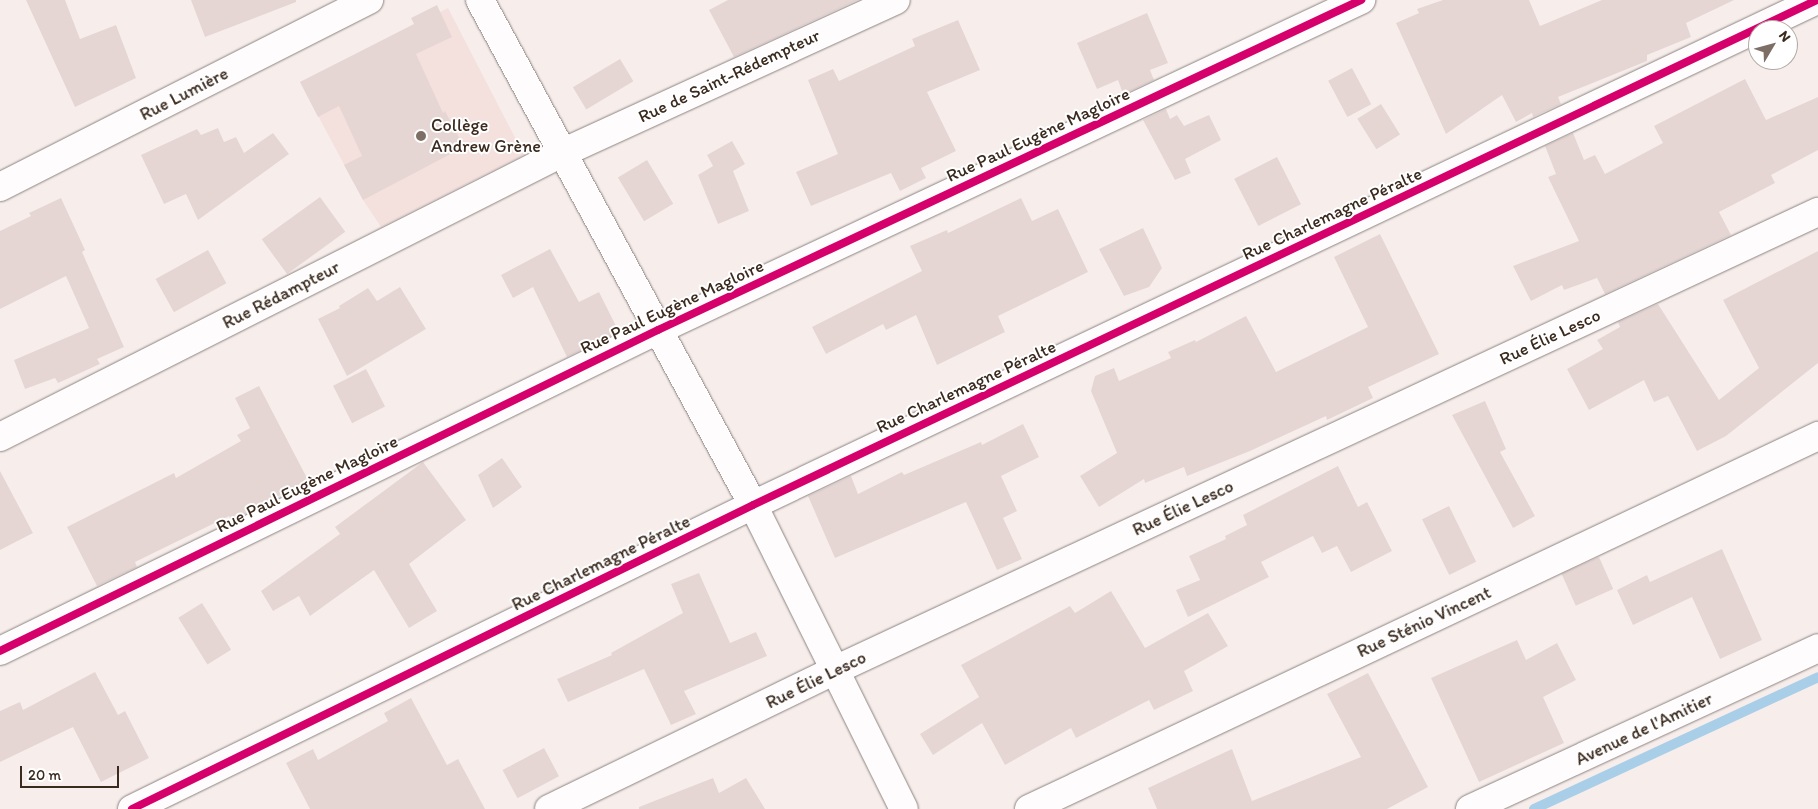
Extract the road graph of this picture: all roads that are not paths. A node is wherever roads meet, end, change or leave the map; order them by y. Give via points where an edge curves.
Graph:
1 (369, 0) edge
2 (480, 0) edge
3 (896, 0) edge
4 (1361, 0) edge
5 (1817, 0) edge
6 (562, 153) junction
7 (0, 187) edge
8 (1818, 212) edge
9 (658, 330) junction
10 (1818, 436) edge
11 (0, 437) edge
12 (753, 505) junction
13 (1818, 648) edge
14 (0, 651) edge
15 (834, 671) junction
16 (132, 809) edge
17 (550, 809) edge
18 (904, 809) edge
19 (1029, 809) edge
20 (1470, 809) edge

1 - 7 street, Rue Lumière
2 - 6 street
3 - 6 street, Rue de Saint-Rédempteur
4 - 9 street, Rue Paul Eugène Magloire
5 - 12 street, Rue Charlemagne Péralte
6 - 9 street
6 - 11 street, Rue Rédampteur
8 - 15 street, Rue Élie Lesco
9 - 12 street
9 - 14 street, Rue Paul Eugène Magloire
10 - 19 street, Rue Sténio Vincent
12 - 15 street
12 - 16 street, Rue Charlemagne Péralte
13 - 20 street, Avenue de l'Amitier
15 - 17 street, Rue Élie Lesco
15 - 18 street

